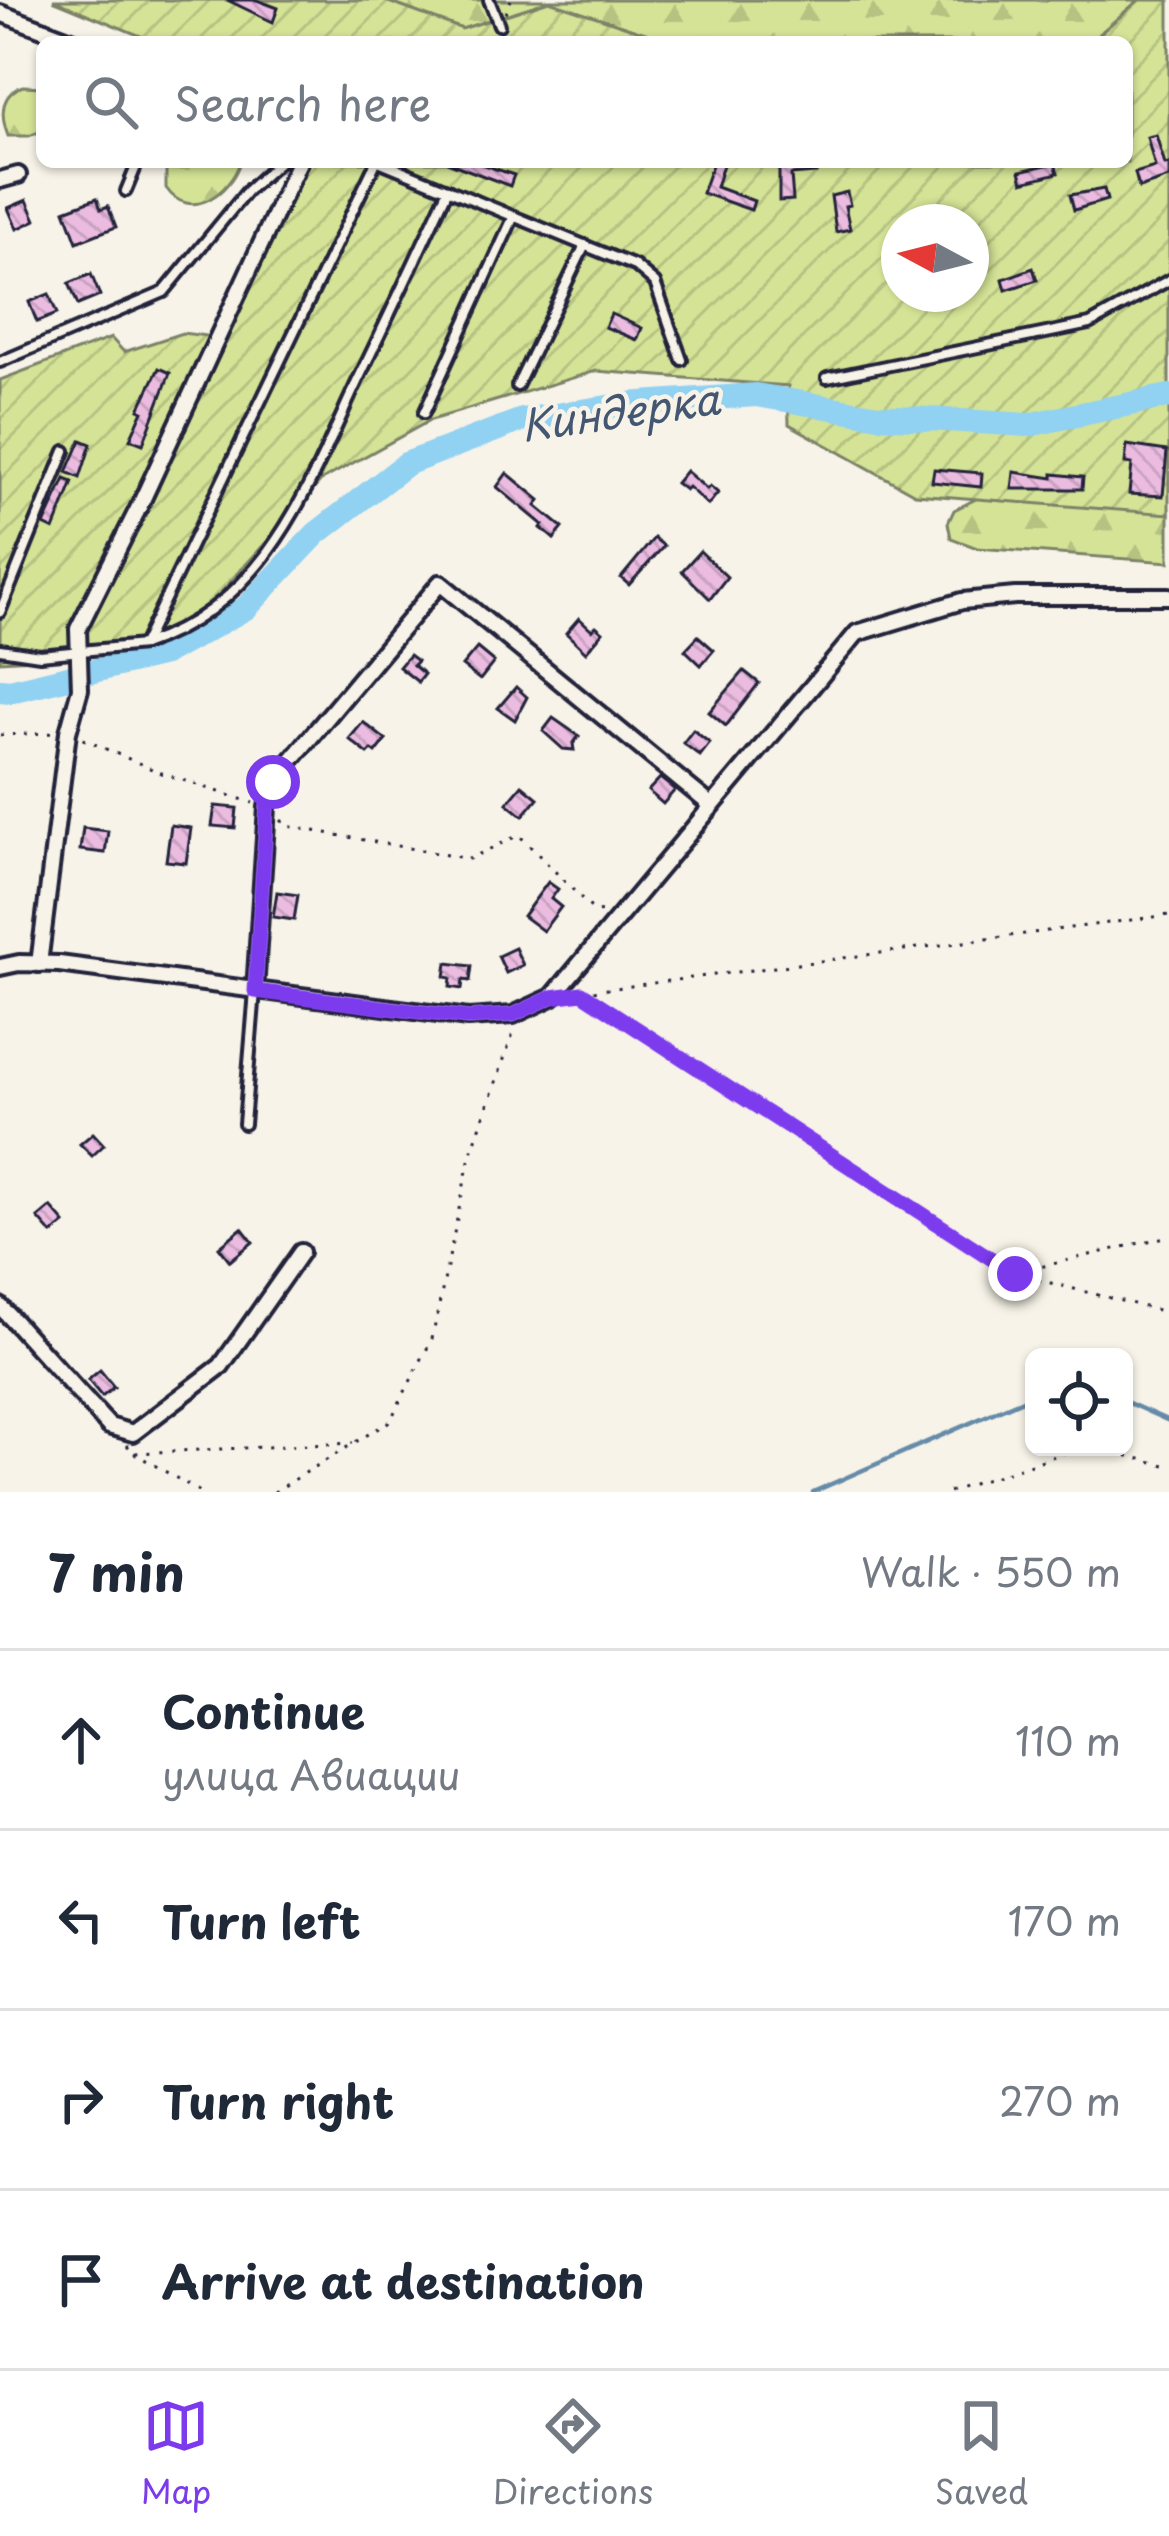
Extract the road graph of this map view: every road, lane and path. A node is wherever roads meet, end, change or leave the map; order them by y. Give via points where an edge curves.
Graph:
1 (489, 0) edge
2 (0, 13) edge
3 (499, 25) dead end
4 (61, 36) edge
5 (136, 168) edge
6 (272, 168) edge
7 (296, 168) edge
8 (376, 168) edge
9 (394, 168) edge
10 (18, 176) dead end
11 (0, 180) edge
12 (448, 189) junction
13 (126, 191) dead end
14 (514, 216) junction
15 (585, 245) junction
16 (1169, 280) edge
17 (682, 360) dead end
18 (0, 362) edge
19 (827, 378) dead end
20 (517, 386) dead end
21 (424, 412) dead end
22 (65, 451) dead end
23 (1169, 596) edge
24 (0, 612) edge
25 (143, 645) junction
26 (0, 649) edge
27 (78, 658) junction
28 (68, 732) junction
29 (0, 735) edge
30 (712, 806) junction
31 (267, 807) junction
32 (626, 908) junction
33 (1169, 915) edge
34 (39, 964) junction
35 (0, 968) edge
36 (255, 991) junction
37 (582, 993) junction
38 (552, 997) junction
39 (522, 1011) junction
40 (244, 1124) dead end
41 (1169, 1236) edge
42 (302, 1252) dead end
43 (1015, 1274) junction
44 (0, 1306) edge
45 (1169, 1313) edge
46 (109, 1426) junction
47 (355, 1442) junction
48 (134, 1453) junction
49 (1055, 1456) edge
50 (1128, 1456) edge
51 (1169, 1466) edge
52 (200, 1492) edge
53 (274, 1492) edge
54 (949, 1492) edge

1 - 3 lane
2 - 4 street
5 - 13 lane
6 - 18 lane via 164,292
7 - 27 street via 78,629
8 - 25 lane
9 - 12 lane
10 - 11 street
12 - 14 lane
12 - 25 lane via 288,529 220,606 182,632
14 - 15 lane
14 - 21 lane
15 - 17 lane via 655,283
15 - 20 lane
16 - 19 lane via 1090,324
22 - 24 lane
23 - 30 street via 962,601 857,632
25 - 27 lane
26 - 27 lane
27 - 28 street via 80,689
28 - 29 path
28 - 31 path
28 - 34 street
30 - 31 street via 440,583 273,782
30 - 32 street
31 - 32 path via 287,826 469,859 519,835 595,912
31 - 36 street
32 - 38 street
33 - 37 path
34 - 35 street
34 - 36 street
36 - 39 street via 468,1018
36 - 40 lane
37 - 38 path
37 - 43 path
38 - 39 street
39 - 47 path via 470,1156 432,1339 391,1421
41 - 43 path
42 - 46 street via 221,1366 133,1433
43 - 45 path
44 - 46 street
46 - 48 path
47 - 48 path
47 - 53 path
48 - 52 path
49 - 54 path
50 - 51 path

